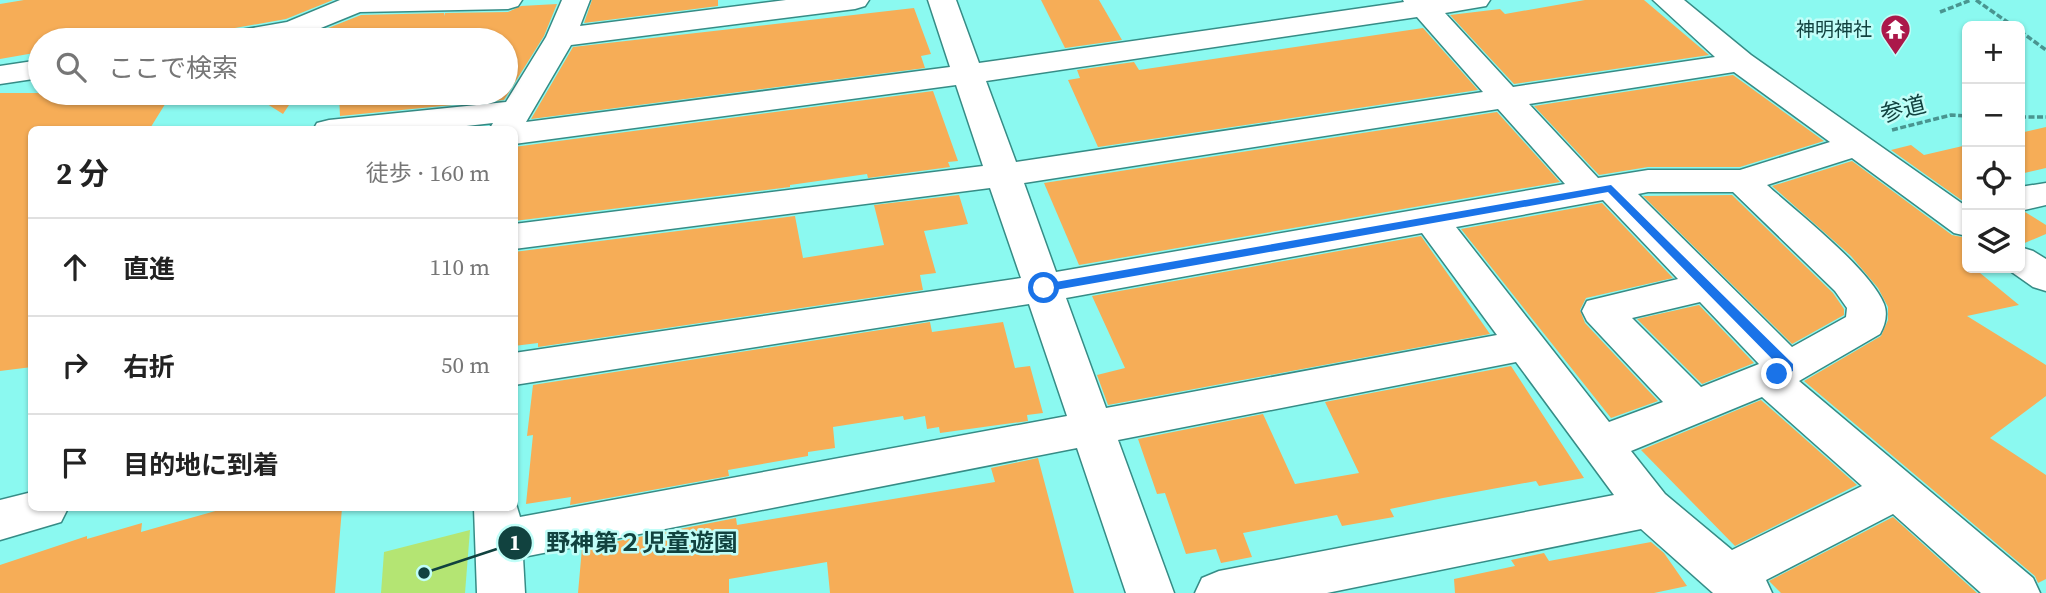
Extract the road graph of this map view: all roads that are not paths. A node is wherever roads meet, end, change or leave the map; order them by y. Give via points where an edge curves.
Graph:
1 (508, 0) edge
2 (576, 0) edge
3 (855, 0) edge
4 (942, 0) edge
5 (1476, 0) edge
6 (1667, 0) edge
7 (403, 1) edge
8 (1420, 4) edge
9 (299, 28) edge
10 (561, 37) junction
11 (1740, 62) junction
12 (28, 71) edge
13 (0, 75) edge
14 (968, 75) junction
15 (1504, 97) junction
16 (512, 125) edge
17 (475, 126) edge
18 (1851, 143) junction
19 (1004, 175) junction
20 (1742, 181) junction
21 (1601, 190) junction
22 (2046, 194) edge
23 (2025, 198) edge
24 (1962, 215) edge
25 (1431, 220) junction
26 (518, 236) edge
27 (2025, 263) edge
28 (2046, 278) edge
29 (1708, 286) junction
30 (1044, 288) junction
31 (1526, 345) junction
32 (518, 368) edge
33 (1778, 373) junction
34 (1694, 407) junction
35 (1093, 428) junction
36 (1601, 444) junction
37 (1896, 490) junction
38 (1649, 508) junction
39 (34, 511) edge
40 (0, 520) edge
41 (498, 525) edge
42 (1738, 584) edge
43 (501, 593) edge
44 (1150, 593) edge
45 (1219, 593) edge
46 (2016, 593) edge

1 - 7 street
2 - 10 street
3 - 10 street
4 - 14 street
5 - 8 street
6 - 11 street
7 - 9 street via 355,4
8 - 14 street
8 - 15 street
10 - 16 street
11 - 15 street
11 - 18 street
12 - 13 street
14 - 16 street
14 - 19 street
15 - 19 street
15 - 21 street
16 - 17 street
18 - 20 street
18 - 24 street
19 - 26 street
19 - 30 street
20 - 21 street via 1648,181
20 - 33 street via 1849,281 1866,306 1866,324
21 - 25 street
21 - 29 street
22 - 23 street
25 - 30 street
25 - 31 street
27 - 28 street
29 - 33 street
29 - 34 street via 1601,311
30 - 32 street
30 - 35 street
31 - 35 street
31 - 36 street
33 - 34 street
33 - 37 street
34 - 36 street
35 - 41 street
35 - 44 street
36 - 38 street
37 - 42 street
37 - 46 street
38 - 42 street
38 - 45 street
39 - 40 street
41 - 43 street

